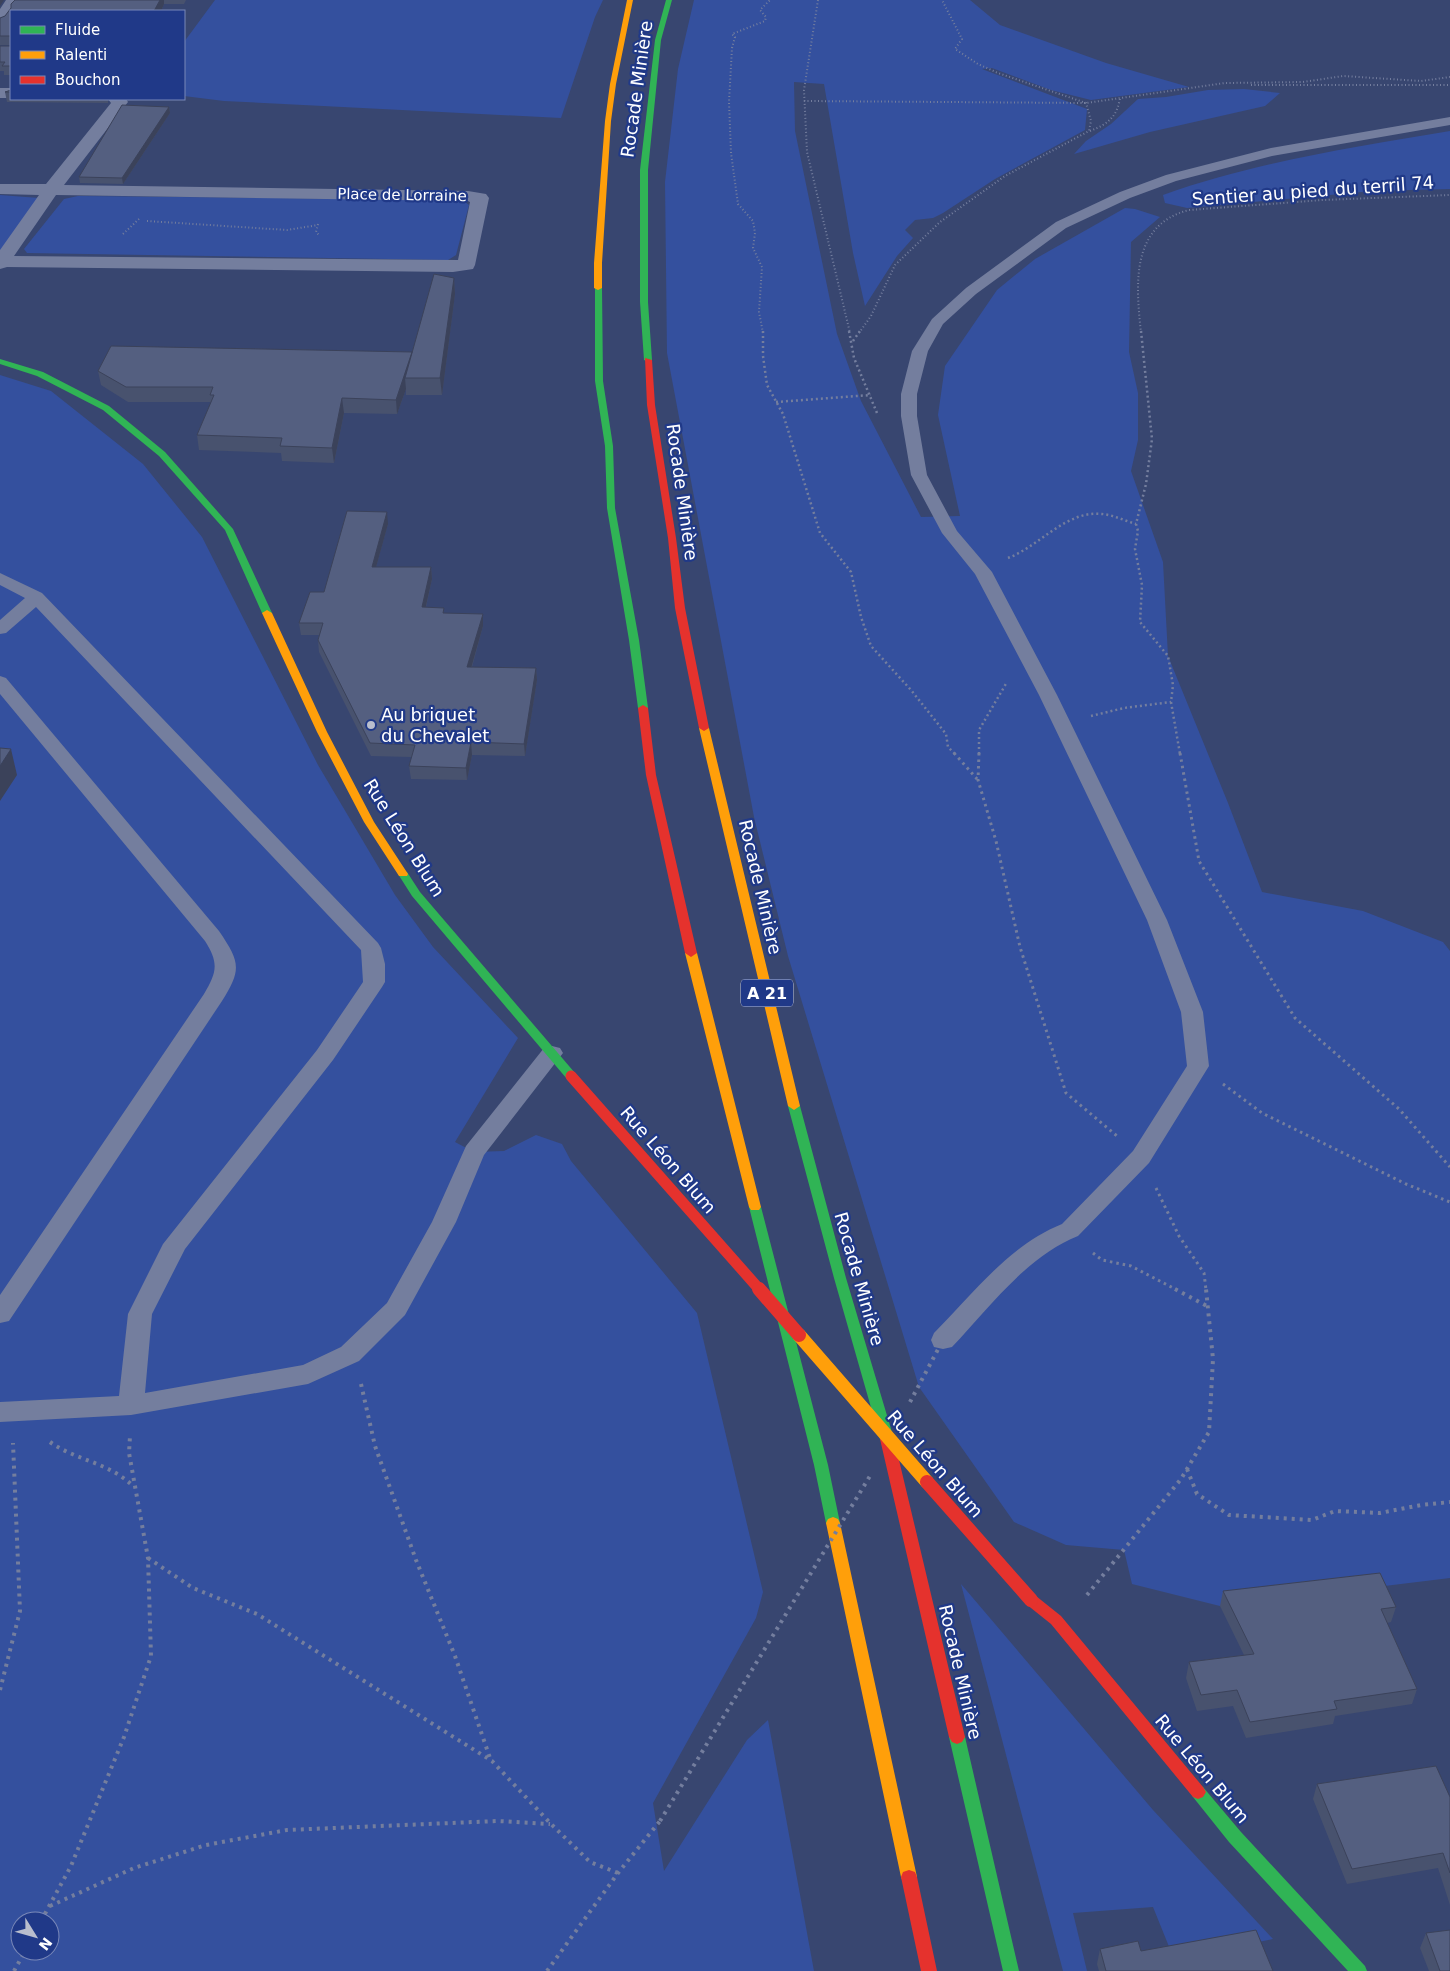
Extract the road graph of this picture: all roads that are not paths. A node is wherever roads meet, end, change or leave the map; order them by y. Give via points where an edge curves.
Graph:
1 (14, 0) edge
2 (630, 0) edge
3 (669, 0) edge
4 (0, 21) edge
5 (117, 100) edge
6 (1450, 121) edge
7 (0, 189) edge
8 (51, 190) junction
9 (1, 262) edge
10 (0, 361) edge
11 (0, 578) edge
12 (36, 597) junction
13 (0, 629) edge
14 (0, 682) edge
15 (552, 1053) junction
16 (0, 1314) edge
17 (943, 1340) road end
18 (131, 1405) junction
19 (0, 1412) edge
20 (929, 1971) edge
21 (1011, 1971) edge
22 (1359, 1971) edge

1 - 4 street
2 - 20 main road, Rocade Minière via 608,121 598,263 599,381 608,446 611,508 634,640 651,775 693,962 821,1465
3 - 21 main road, Rocade Minière / A 21 via 658,40 644,170 644,302 651,405 680,608 694,685 799,1127 892,1455
5 - 8 street via 120,102
6 - 17 lane via 1272,152 1171,178 1125,194 1061,225 971,291 937,322 920,351 909,394 909,416 919,475 950,533 978,566 1031,662 1158,920 1192,1012 1198,1066 1141,1158 1070,1230 1055,1236 1019,1261
7 - 8 street, Place de Lorraine
8 - 9 street
8 - 9 street, Place de Lorraine via 480,198 466,265
10 - 15 main road, Rue Léon Blum via 40,374 106,408 162,454 229,528 322,732 369,822 416,894
11 - 12 lane
12 - 13 lane
12 - 18 lane via 371,948 374,964 374,982 325,1054 175,1244 140,1314
14 - 16 lane via 212,936 224,954 227,972
15 - 18 lane via 474,1152 444,1222 396,1309 353,1351 308,1374
15 - 22 main road, Rue Léon Blum, bridge via 1031,1600 1056,1620 1235,1837
18 - 19 lane

